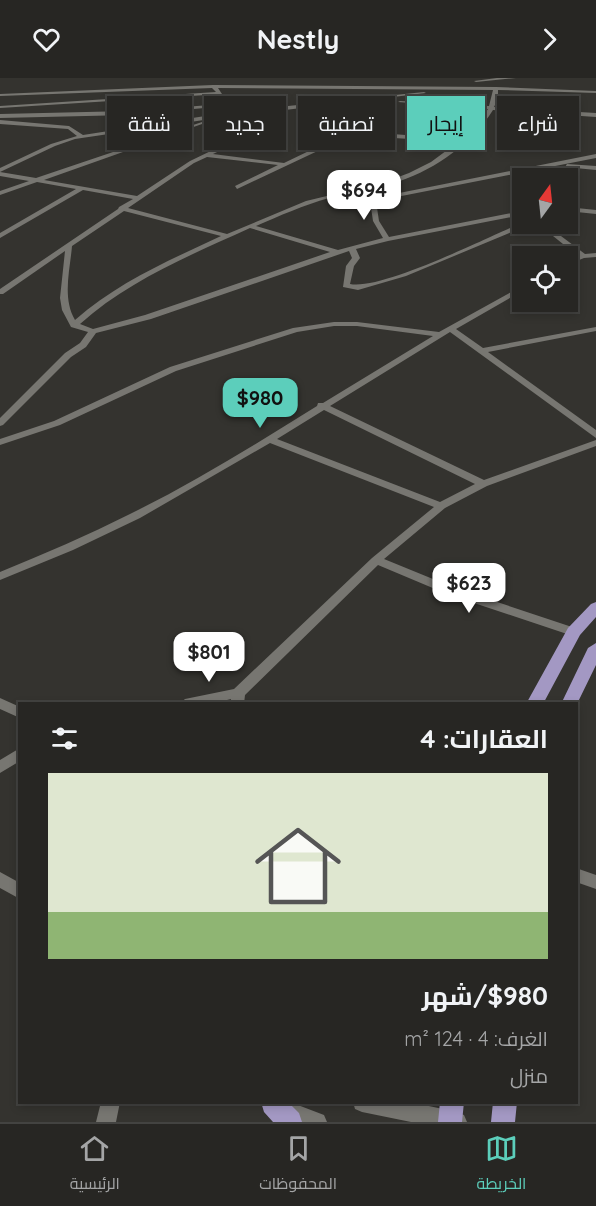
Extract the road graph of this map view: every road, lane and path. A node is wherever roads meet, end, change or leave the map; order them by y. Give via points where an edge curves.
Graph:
1 (427, 78) edge
2 (514, 78) edge
3 (213, 86) junction
4 (438, 87) junction
5 (452, 87) junction
6 (465, 87) junction
7 (496, 88) junction
8 (596, 92) edge
9 (0, 95) edge
10 (389, 96) edge
11 (395, 100) edge
12 (204, 106) edge
13 (0, 107) edge
14 (492, 108) junction
15 (596, 115) edge
16 (0, 116) edge
17 (485, 116) edge
18 (204, 117) edge
19 (200, 118) junction
20 (0, 122) edge
21 (82, 137) junction
22 (407, 139) edge
23 (215, 150) edge
24 (450, 150) edge
25 (204, 155) junction
26 (596, 156) edge
27 (282, 164) junction
28 (549, 165) junction
29 (596, 168) edge
30 (0, 172) edge
31 (42, 180) junction
32 (237, 187) dead end
33 (82, 188) junction
34 (353, 191) junction
35 (0, 193) edge
36 (137, 198) junction
37 (373, 200) junction
38 (592, 203) dead end
39 (578, 205) edge
40 (121, 208) junction
41 (578, 209) edge
42 (596, 212) edge
43 (512, 215) edge
44 (249, 226) junction
45 (512, 231) edge
46 (554, 234) edge
47 (0, 236) edge
48 (227, 236) junction
49 (387, 239) junction
50 (69, 246) junction
51 (352, 249) junction
52 (338, 252) junction
53 (596, 255) edge
54 (583, 256) junction
55 (578, 258) edge
56 (0, 292) edge
57 (512, 294) edge
58 (74, 325) junction
59 (450, 328) junction
60 (596, 328) edge
61 (93, 331) junction
62 (440, 334) junction
63 (481, 351) junction
64 (321, 405) junction
65 (0, 423) edge
66 (596, 435) edge
67 (270, 440) junction
68 (0, 442) edge
69 (596, 443) edge
70 (483, 484) junction
71 (441, 506) junction
72 (376, 560) junction
73 (0, 576) edge
74 (596, 607) edge
75 (574, 632) junction
76 (596, 648) edge
77 (238, 698) edge
78 (203, 702) edge
79 (535, 702) edge
80 (570, 702) edge
81 (0, 703) edge
82 (18, 712) edge
83 (18, 754) edge
84 (0, 767) edge
85 (578, 876) edge
86 (0, 879) edge
87 (596, 882) edge
88 (18, 891) edge
89 (110, 1104) edge
90 (272, 1104) edge
91 (273, 1104) edge
92 (374, 1104) edge
93 (505, 1104) edge
94 (453, 1117) edge
95 (106, 1122) edge
96 (290, 1122) edge
97 (317, 1122) edge
98 (503, 1122) edge

1 - 4 street
2 - 5 street via 462,82
3 - 4 street
3 - 9 street
3 - 13 street via 220,93
4 - 5 street
5 - 6 street
6 - 7 street
6 - 10 street
7 - 8 street
7 - 14 street
11 - 14 street
12 - 16 street via 129,113
14 - 15 street
14 - 17 street
18 - 19 street
19 - 21 street
19 - 31 street via 196,125
20 - 21 street via 69,128
21 - 30 street via 53,144
22 - 27 street via 350,136
23 - 25 street
24 - 34 street via 421,171
25 - 27 street
25 - 36 street
26 - 28 street
27 - 32 street
28 - 29 street
28 - 37 street
30 - 31 street
31 - 33 street
31 - 35 street
33 - 36 street
33 - 47 street
34 - 37 street
34 - 44 street via 304,204
36 - 40 street
37 - 49 street via 376,221
38 - 39 street
40 - 48 street
40 - 50 street
41 - 42 street
43 - 49 street
44 - 48 street
44 - 52 street
45 - 51 street via 398,277 357,288 346,285 356,256
46 - 54 street
48 - 58 street via 115,292
49 - 51 street
50 - 56 street
50 - 58 street via 64,298 66,315
51 - 52 street
52 - 61 street via 148,317
53 - 54 street
54 - 55 street
57 - 59 street
58 - 61 street
59 - 62 street
59 - 63 street
60 - 63 street
61 - 65 street
62 - 64 street
62 - 68 street via 357,324 296,330 173,369 57,423
63 - 66 street
64 - 67 street
64 - 70 street
67 - 71 street
67 - 73 street via 114,528
69 - 70 street
70 - 71 street
71 - 72 street
72 - 75 street via 451,591
72 - 77 street
74 - 75 main road
75 - 79 main road
76 - 80 main road
77 - 78 street
81 - 82 street
83 - 84 street
85 - 87 street
86 - 88 street
89 - 95 street
90 - 96 main road
91 - 97 street
92 - 94 street
93 - 98 main road

